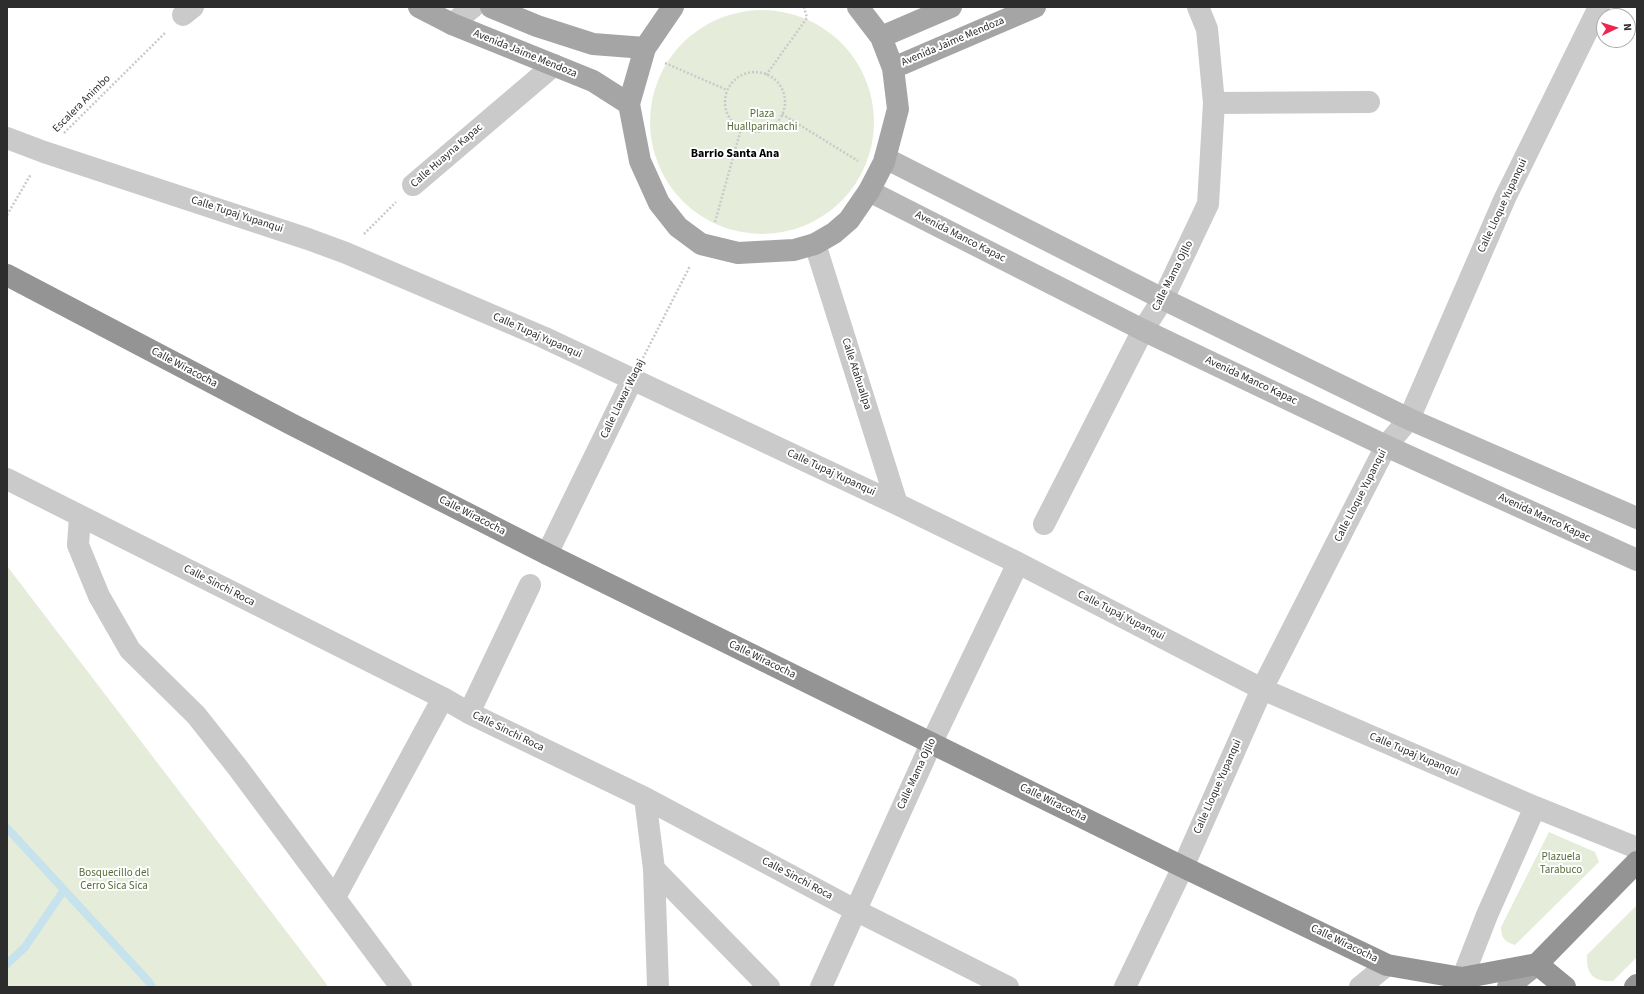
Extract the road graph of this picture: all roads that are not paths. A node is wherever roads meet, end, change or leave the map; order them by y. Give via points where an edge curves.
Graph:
1 (420, 7) edge
2 (473, 7) edge
3 (491, 7) edge
4 (673, 7) edge
5 (858, 7) edge
6 (951, 7) edge
7 (1035, 7) edge
8 (1198, 7) edge
9 (1599, 7) edge
10 (452, 24) junction
11 (881, 37) junction
12 (644, 51) junction
13 (554, 65) junction
14 (893, 68) junction
15 (1369, 102) dead end
16 (1214, 103) junction
17 (629, 104) junction
18 (7, 138) edge
19 (885, 160) junction
20 (413, 185) road end
21 (869, 191) junction
22 (815, 244) junction
23 (7, 275) edge
24 (1163, 299) junction
25 (1143, 330) junction
26 (632, 380) junction
27 (1409, 418) junction
28 (1386, 446) junction
29 (7, 480) edge
30 (897, 504) junction
31 (80, 516) junction
32 (1637, 518) edge
33 (1044, 524) dead end
34 (547, 554) junction
35 (1637, 560) edge
36 (1018, 562) junction
37 (530, 585) dead end
38 (1262, 689) junction
39 (443, 698) junction
40 (469, 713) junction
41 (931, 744) junction
42 (645, 798) junction
43 (1535, 807) junction
44 (1637, 848) edge
45 (1637, 862) edge
46 (1183, 867) junction
47 (654, 869) junction
48 (335, 897) junction
49 (855, 910) junction
50 (1537, 964) junction
51 (1387, 965) junction
52 (1460, 983) edge
53 (401, 987) edge
54 (658, 987) edge
55 (770, 987) edge
56 (821, 987) edge
57 (1008, 987) edge
58 (1125, 987) edge
59 (1360, 987) edge
60 (1508, 987) edge
61 (1565, 987) edge

1 - 10 main road, Avenida Jaime Mendoza
2 - 10 street
3 - 12 main road via 593,44
4 - 12 main road
5 - 11 main road
6 - 11 main road
7 - 14 main road, Avenida Jaime Mendoza
8 - 16 street, Calle Mama Ojllo via 1207,29
9 - 27 street, Calle Lloque Yupanqui via 1505,198
10 - 13 main road, Avenida Jaime Mendoza
11 - 14 main road
12 - 17 main road
13 - 17 main road, Avenida Jaime Mendoza via 593,81
13 - 20 street, Calle Huayna Kapac
14 - 19 main road via 898,109
15 - 16 street
16 - 24 street, Calle Mama Ojllo via 1208,204
17 - 22 main road via 640,162 659,203 678,227 701,244 738,253 794,250
18 - 26 street, Calle Tupaj Yupanqui via 346,253 543,337
19 - 21 main road
19 - 24 main road
21 - 22 main road via 849,220
21 - 25 main road, Avenida Manco Kapac
22 - 30 street, Calle Atahuallpa
23 - 34 highway, Calle Wiracocha
24 - 25 street, Calle Mama Ojllo
24 - 27 main road
25 - 28 main road, Avenida Manco Kapac
25 - 33 street, Calle Mama Ojllo
26 - 30 street, Calle Tupaj Yupanqui
26 - 34 street, Calle Llawar Waqaj
27 - 28 street, Calle Lloque Yupanqui
27 - 32 main road
28 - 35 main road, Avenida Manco Kapac
28 - 38 street, Calle Lloque Yupanqui
29 - 31 street, Calle Sinchi Roca
30 - 36 street, Calle Tupaj Yupanqui
31 - 39 street, Calle Sinchi Roca
31 - 48 street via 78,545 99,596 130,650 196,715
34 - 41 highway, Calle Wiracocha
36 - 38 street, Calle Tupaj Yupanqui
36 - 41 street, Calle Mama Ojllo
37 - 40 street
38 - 43 street, Calle Tupaj Yupanqui
38 - 46 street, Calle Lloque Yupanqui
39 - 40 street, Calle Sinchi Roca
39 - 48 street
40 - 42 street, Calle Sinchi Roca
41 - 46 highway, Calle Wiracocha
41 - 49 street, Calle Mama Ojllo
42 - 47 street
42 - 49 street, Calle Sinchi Roca
43 - 44 street, Calle Tupaj Yupanqui
43 - 52 street via 1486,914
45 - 50 highway
46 - 51 highway, Calle Wiracocha
46 - 58 street, Calle Lloque Yupanqui
47 - 54 street
47 - 55 street
48 - 53 street
49 - 56 street, Calle Mama Ojllo
49 - 57 street, Calle Sinchi Roca
50 - 52 highway, Calle Wiracocha
50 - 60 main road
50 - 61 highway
51 - 52 highway, Calle Wiracocha
51 - 59 street

